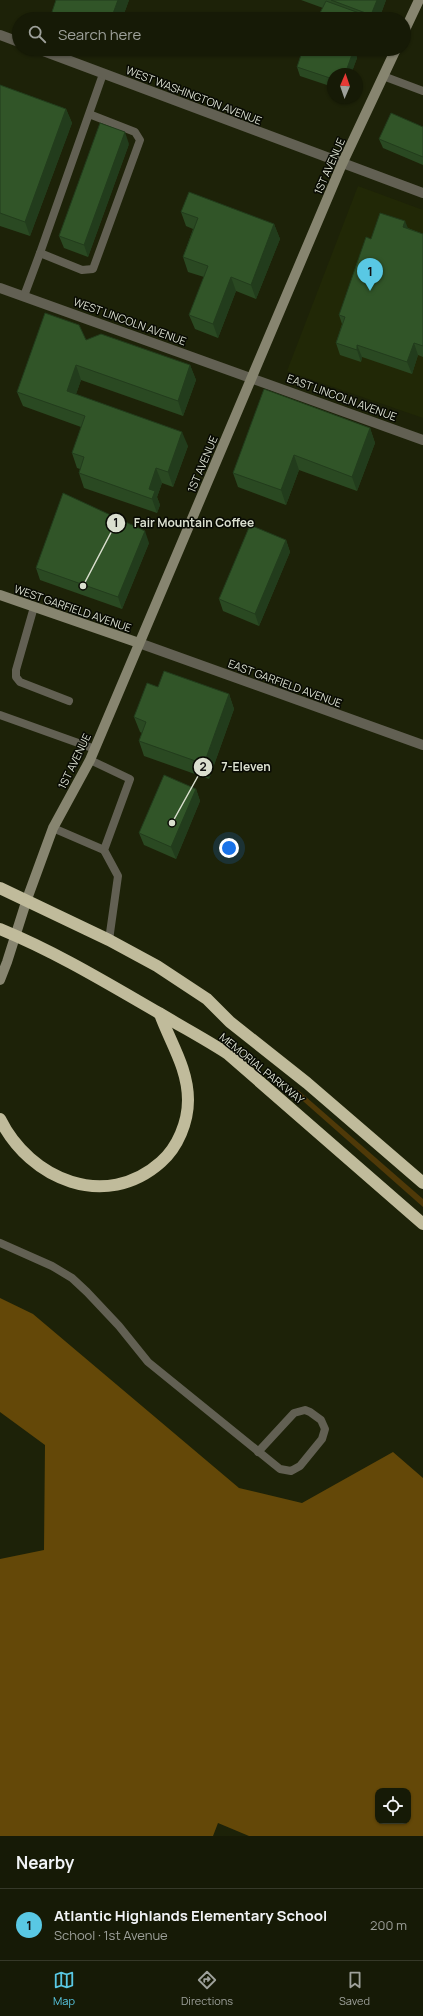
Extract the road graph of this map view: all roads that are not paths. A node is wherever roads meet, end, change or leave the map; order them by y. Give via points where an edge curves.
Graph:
1 (419, 0) edge
2 (411, 17) edge
3 (0, 35) edge
4 (12, 39) edge
5 (56, 56) edge
6 (393, 56) edge
7 (103, 74) junction
8 (383, 76) junction
9 (423, 91) edge
10 (89, 114) junction
11 (342, 164) junction
12 (423, 193) edge
13 (40, 253) junction
14 (0, 288) edge
15 (24, 296) junction
16 (252, 378) junction
17 (423, 440) edge
18 (0, 595) edge
19 (34, 607) junction
20 (139, 643) junction
21 (69, 701) dead end
22 (0, 715) edge
23 (423, 746) edge
24 (94, 749) junction
25 (90, 760) junction
26 (53, 828) junction
27 (104, 850) junction
28 (0, 888) edge
29 (27, 899) junction
30 (0, 929) edge
31 (16, 936) junction
32 (109, 940) junction
33 (0, 980) edge
34 (160, 1014) junction
35 (0, 1119) edge
36 (423, 1183) edge
37 (423, 1224) edge
38 (0, 1243) edge
39 (258, 1452) junction

1 - 2 street
3 - 4 street
5 - 7 street, WEST WASHINGTON AVENUE
6 - 8 street, 1ST AVENUE
7 - 10 lane
7 - 11 street, WEST WASHINGTON AVENUE
8 - 9 lane
8 - 11 street, 1ST AVENUE
10 - 13 lane
10 - 13 lane via 135,132 140,140 138,147 93,269 82,270
11 - 12 street, WEST WASHINGTON AVENUE
11 - 16 street, 1ST AVENUE
13 - 15 lane
14 - 15 street, WEST LINCOLN AVENUE
15 - 16 street, WEST LINCOLN AVENUE
16 - 17 street, EAST LINCOLN AVENUE
16 - 20 street, 1ST AVENUE
18 - 19 street, WEST GARFIELD AVENUE
19 - 20 street, WEST GARFIELD AVENUE
19 - 21 lane via 16,677 20,682
20 - 23 street, EAST GARFIELD AVENUE
20 - 24 street, 1ST AVENUE
22 - 24 lane
24 - 25 street, 1ST AVENUE
25 - 26 street, 1ST AVENUE
25 - 27 lane via 130,779
26 - 27 lane
26 - 29 street, 1ST AVENUE
27 - 32 lane via 118,876
28 - 29 highway, MEMORIAL PARKWAY
29 - 31 street, 1ST AVENUE
29 - 32 highway, MEMORIAL PARKWAY
30 - 31 highway, MEMORIAL PARKWAY
31 - 33 street, 1ST AVENUE
31 - 34 highway, MEMORIAL PARKWAY via 64,959
32 - 36 highway, MEMORIAL PARKWAY via 157,966 207,999 230,1022
34 - 35 highway via 168,1038 182,1064 187,1081 188,1101 185,1123 177,1143 166,1158 150,1171 135,1180 118,1185 82,1185 64,1180 27,1155 13,1140
34 - 37 highway, MEMORIAL PARKWAY via 192,1030 228,1054
38 - 39 lane via 52,1266 72,1278 119,1326 148,1362
39 - 39 lane via 280,1469 291,1471 300,1466 322,1439 324,1424 310,1412 300,1410 290,1417

